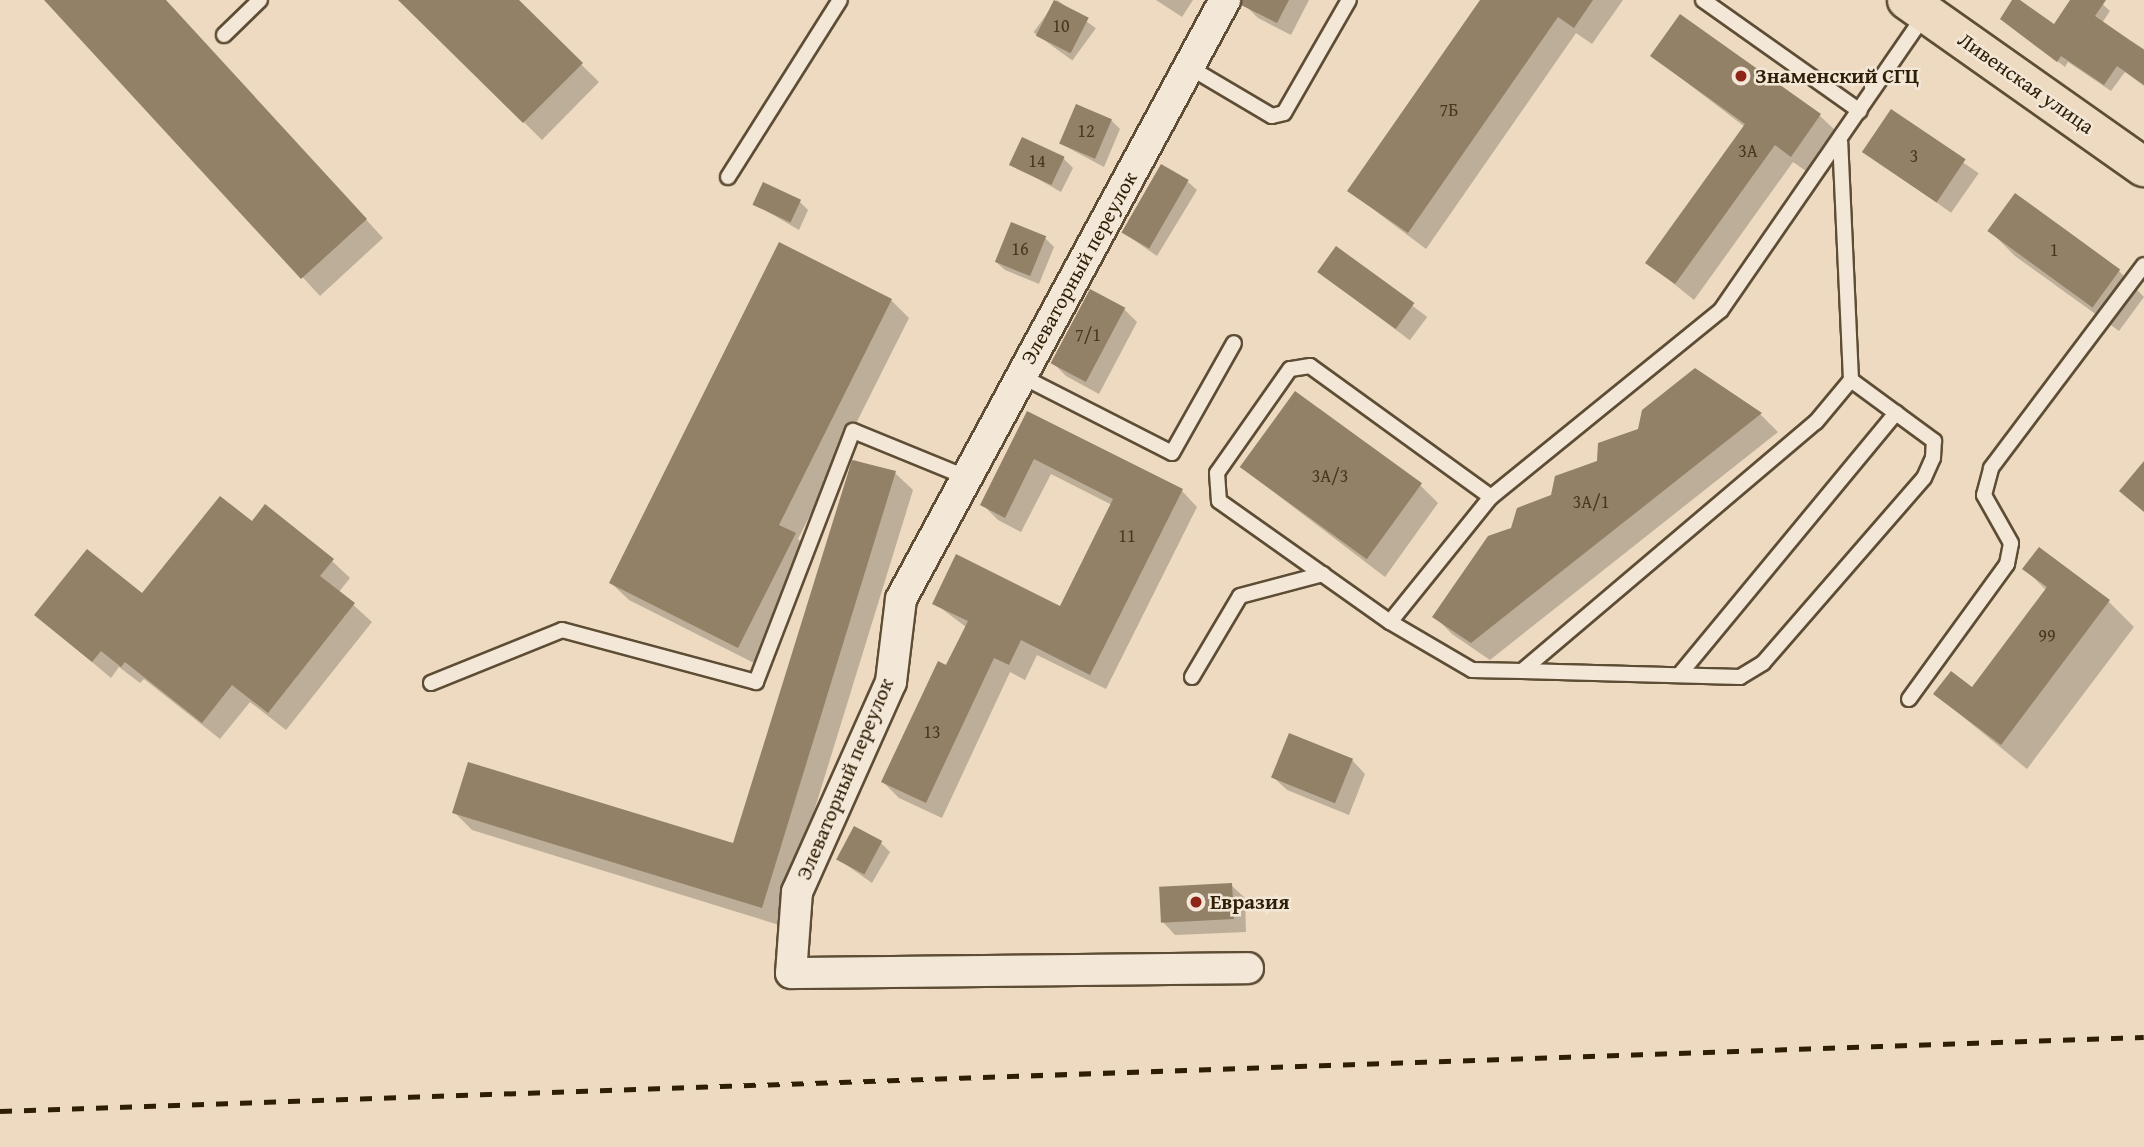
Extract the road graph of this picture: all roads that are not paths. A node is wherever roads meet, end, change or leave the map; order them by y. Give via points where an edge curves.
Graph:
1 (261, 0) edge
2 (840, 0) edge
3 (1225, 0) edge
4 (1349, 0) edge
5 (1703, 0) edge
6 (1917, 7) edge
7 (224, 35) dead end
8 (1189, 67) junction
9 (1860, 111) junction
10 (1840, 142) junction
11 (2144, 167) edge
12 (728, 177) dead end
13 (2144, 265) edge
14 (1234, 342) dead end
15 (1021, 376) junction
16 (1851, 380) junction
17 (1896, 413) junction
18 (966, 477) junction
19 (1491, 496) junction
20 (1323, 575) junction
21 (1390, 622) junction
22 (1522, 671) junction
23 (1679, 674) junction
24 (1192, 677) dead end
25 (431, 683) dead end
26 (1909, 699) dead end
27 (1248, 968) dead end

1 - 7 lane
2 - 12 lane
3 - 8 street, Элеваторный переулок
4 - 8 lane via 1284,113 1272,116
5 - 9 lane
6 - 9 lane
6 - 11 main road, Ливенская улица
8 - 15 street, Элеваторный переулок
9 - 10 lane
10 - 16 lane
10 - 19 lane via 1721,310
13 - 26 lane via 1991,468 1984,495 2011,543 2007,564
14 - 15 lane via 1172,453
15 - 18 street, Элеваторный переулок
16 - 17 lane
16 - 22 lane via 1816,422
17 - 23 lane
17 - 23 lane via 1934,441 1924,478 1763,663 1740,677
18 - 25 lane via 853,431 757,682 562,630
18 - 27 street, Элеваторный переулок via 901,599 891,681 797,892 791,973
19 - 20 lane via 1310,366 1290,369 1217,473 1219,501
19 - 21 lane
20 - 21 lane
20 - 24 lane via 1240,596
21 - 22 lane via 1472,670
22 - 23 lane

